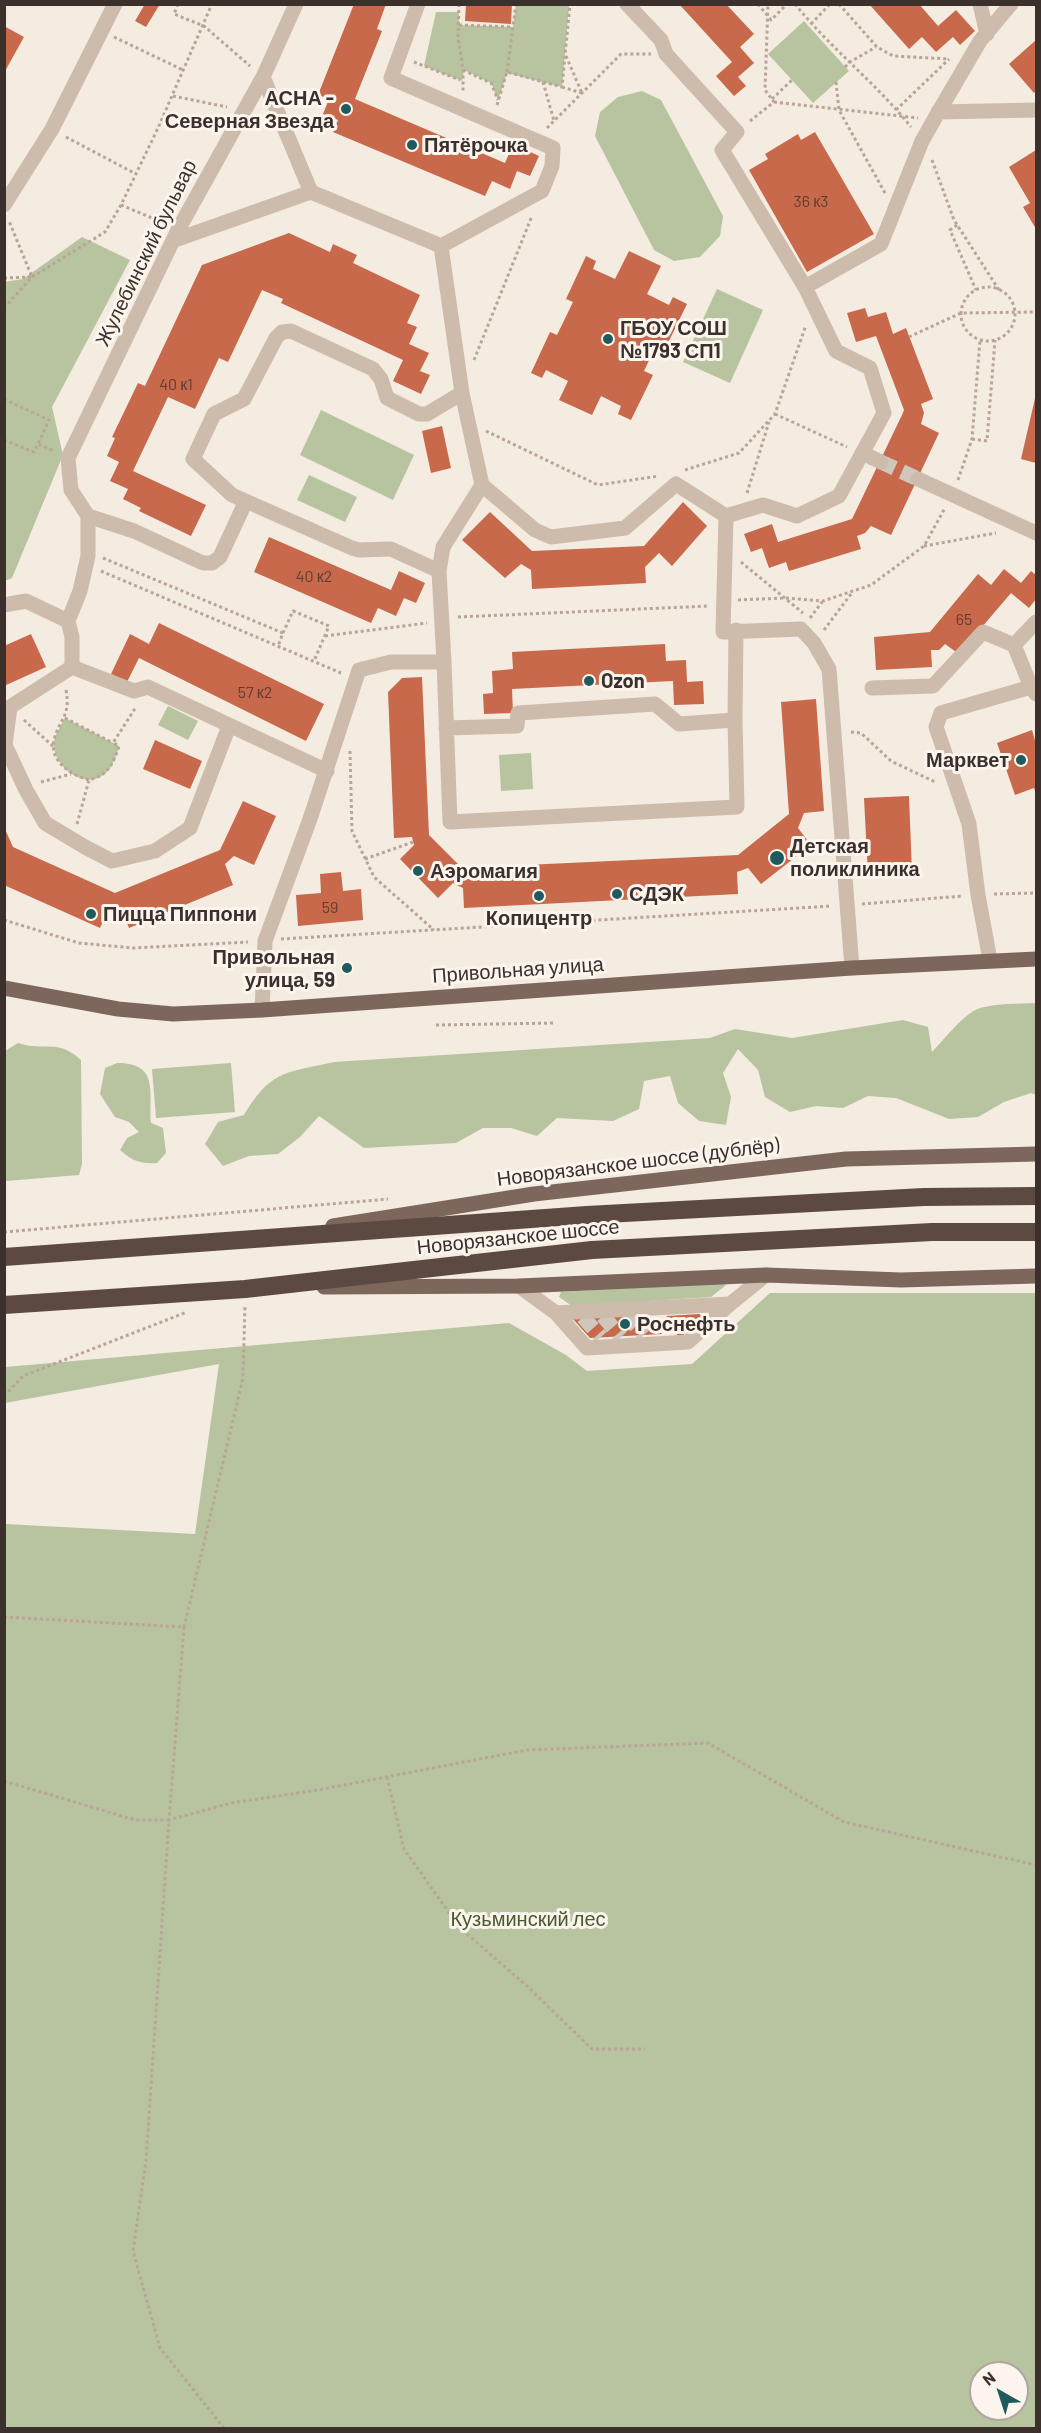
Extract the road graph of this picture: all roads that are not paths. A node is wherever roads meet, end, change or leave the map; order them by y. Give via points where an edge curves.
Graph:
1 (115, 4) edge
2 (296, 4) edge
3 (418, 4) edge
4 (627, 4) edge
5 (980, 4) edge
6 (1011, 4) edge
7 (987, 34) junction
8 (262, 77) junction
9 (1036, 110) edge
10 (936, 115) junction
11 (311, 192) junction
12 (6, 212) edge
13 (176, 235) junction
14 (441, 246) junction
15 (805, 287) junction
16 (462, 393) junction
17 (862, 453) junction
18 (880, 462) tunnel mouth
19 (918, 479) tunnel mouth
20 (482, 485) junction
21 (246, 501) junction
22 (734, 513) junction
23 (88, 516) junction
24 (1030, 531) edge
25 (439, 571) junction
26 (4, 605) edge
27 (68, 621) junction
28 (1036, 622) edge
29 (736, 630) junction
30 (1014, 645) junction
31 (444, 663) junction
32 (67, 670) junction
33 (872, 688) dead end
34 (1034, 690) edge
35 (735, 720) junction
36 (229, 726) junction
37 (446, 728) junction
38 (327, 771) junction
39 (1036, 959) edge
40 (990, 960) junction
41 (852, 968) junction
42 (4, 988) edge
43 (262, 1010) junction
44 (1036, 1154) edge
45 (1036, 1196) edge
46 (1036, 1232) edge
47 (248, 1240) junction
48 (4, 1257) edge
49 (766, 1275) junction
50 (1036, 1276) edge
51 (519, 1286) junction
52 (264, 1287) junction
53 (730, 1304) junction
54 (4, 1305) edge
55 (556, 1313) junction

1 - 12 street
2 - 8 street, Жулебинский бульвар
3 - 14 street via 391,78 553,148 552,166 542,191
4 - 15 street via 736,132 722,150
5 - 7 street
6 - 7 street
7 - 10 street
8 - 11 street
8 - 13 street, Жулебинский бульвар
9 - 10 street
10 - 15 street via 881,244
11 - 13 street
11 - 14 street
13 - 23 street, Жулебинский бульвар via 68,458 71,490
14 - 16 street
15 - 17 street via 836,351 870,368 884,413
16 - 20 street
16 - 21 street via 437,410 419,414 387,398 373,369 291,331 282,332 250,392 238,404 214,414 194,453 196,463 232,495
17 - 18 street
17 - 22 street via 839,496 797,516 763,505
19 - 24 street
20 - 22 street via 534,530 551,537 625,528 677,478
20 - 25 street via 443,547
21 - 23 street via 220,556 212,563 203,563 134,531
21 - 25 street via 352,548 391,549
22 - 29 street via 725,550 723,632
23 - 27 street via 87,558
25 - 31 street
26 - 27 street via 26,602
27 - 32 street via 72,637
28 - 30 street
29 - 35 street
29 - 41 street via 801,628 829,669
30 - 33 street via 982,632 933,686
30 - 34 street
31 - 37 street
31 - 38 street via 391,662 358,670
32 - 36 street via 134,691 148,687
32 - 36 street via 10,707 5,745 45,823 112,861 155,851 190,828
34 - 40 street via 941,713 936,727 969,824
35 - 37 street via 679,724 655,704 518,713 518,726
35 - 37 street via 737,807 450,822
36 - 38 street
38 - 43 street via 265,940
39 - 40 main road, Привольная улица
40 - 41 main road, Привольная улица
41 - 43 main road, Привольная улица
42 - 43 main road, Привольная улица via 118,1010 173,1014
44 - 47 main road, Новорязанское шоссе (дублёр) via 846,1159 676,1177 534,1194
45 - 47 highway, Новорязанское шоссе via 924,1197 587,1215
46 - 52 highway, Новорязанское шоссе via 932,1232 592,1250
47 - 48 highway, Новорязанское шоссе
49 - 50 main road via 901,1280
49 - 51 main road
49 - 53 street
51 - 52 main road
51 - 55 street
52 - 54 highway, Новорязанское шоссе
53 - 55 street via 581,1315
53 - 55 street via 688,1342 648,1339 587,1348

